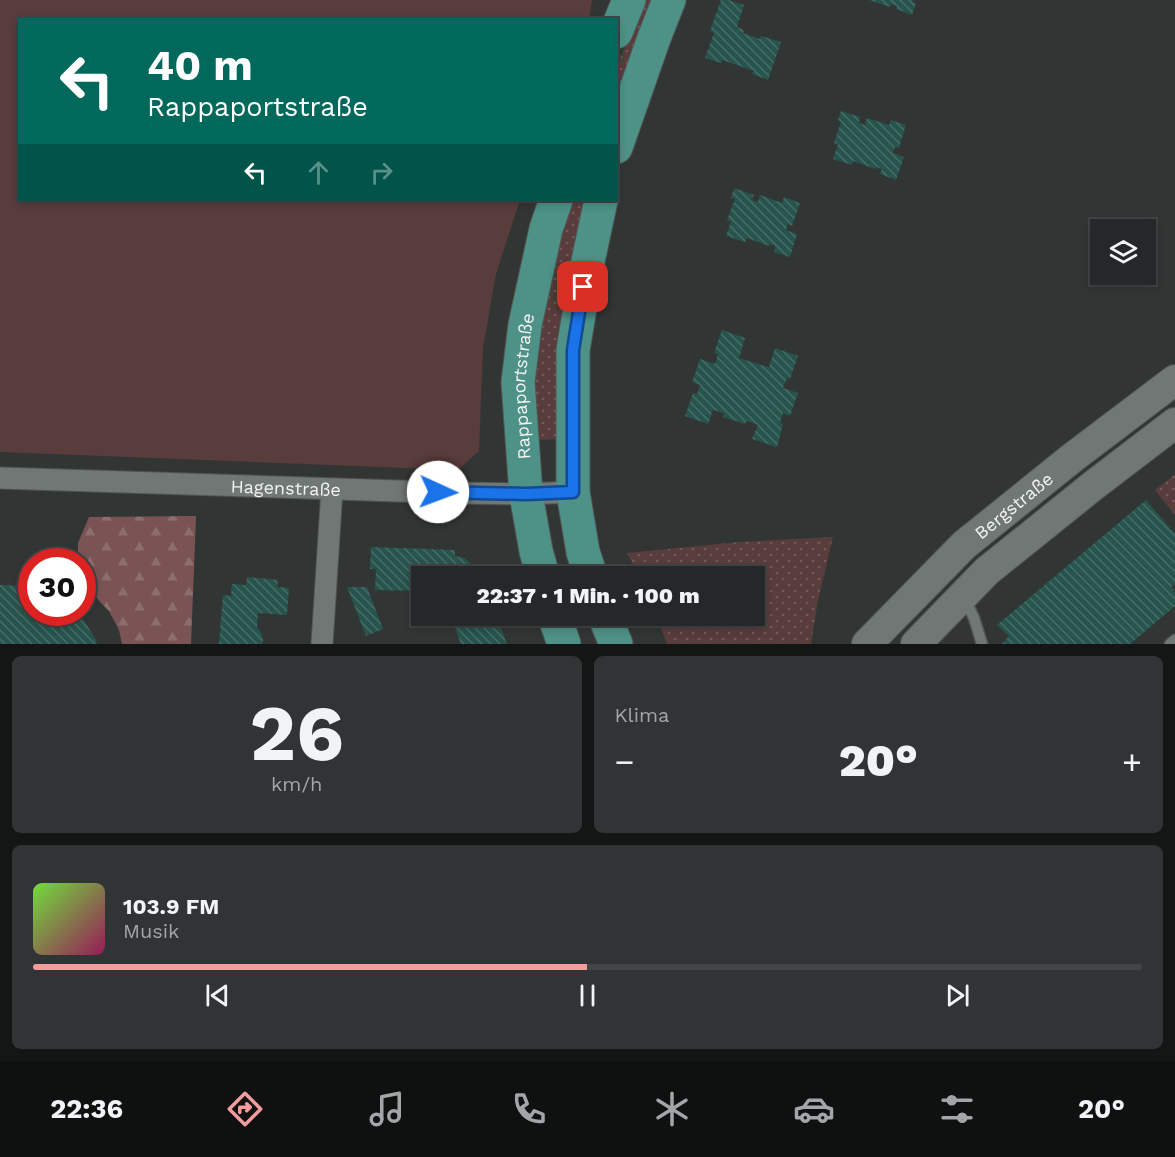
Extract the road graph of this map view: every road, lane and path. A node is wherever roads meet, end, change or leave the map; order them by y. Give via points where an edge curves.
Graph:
1 (629, 0) edge
2 (669, 0) edge
3 (618, 27) edge
4 (618, 141) edge
5 (556, 201) edge
6 (601, 201) edge
7 (1175, 380) edge
8 (1175, 423) edge
9 (0, 478) edge
10 (332, 489) junction
11 (573, 492) junction
12 (526, 494) junction
13 (540, 566) edge
14 (588, 566) edge
15 (963, 596) junction
16 (558, 626) edge
17 (609, 626) edge
18 (1175, 640) edge
19 (322, 644) edge
20 (564, 644) edge
21 (616, 644) edge
22 (867, 644) edge
23 (916, 644) edge
24 (982, 644) edge
25 (1170, 644) edge

1 - 3 main road
2 - 4 main road
5 - 12 main road, Rappaportstraße via 525,325 518,382
6 - 11 main road via 573,350
7 - 22 main road, Bergstraße via 964,545
8 - 15 main road, Bergstraße via 987,571
9 - 10 street, Hagenstraße
10 - 12 street, Hagenstraße
10 - 19 street
11 - 12 street, Hagenstraße
11 - 14 main road
12 - 13 main road, Rappaportstraße
15 - 23 main road, Bergstraße
15 - 24 lane
16 - 20 main road
17 - 21 main road
18 - 25 lane

